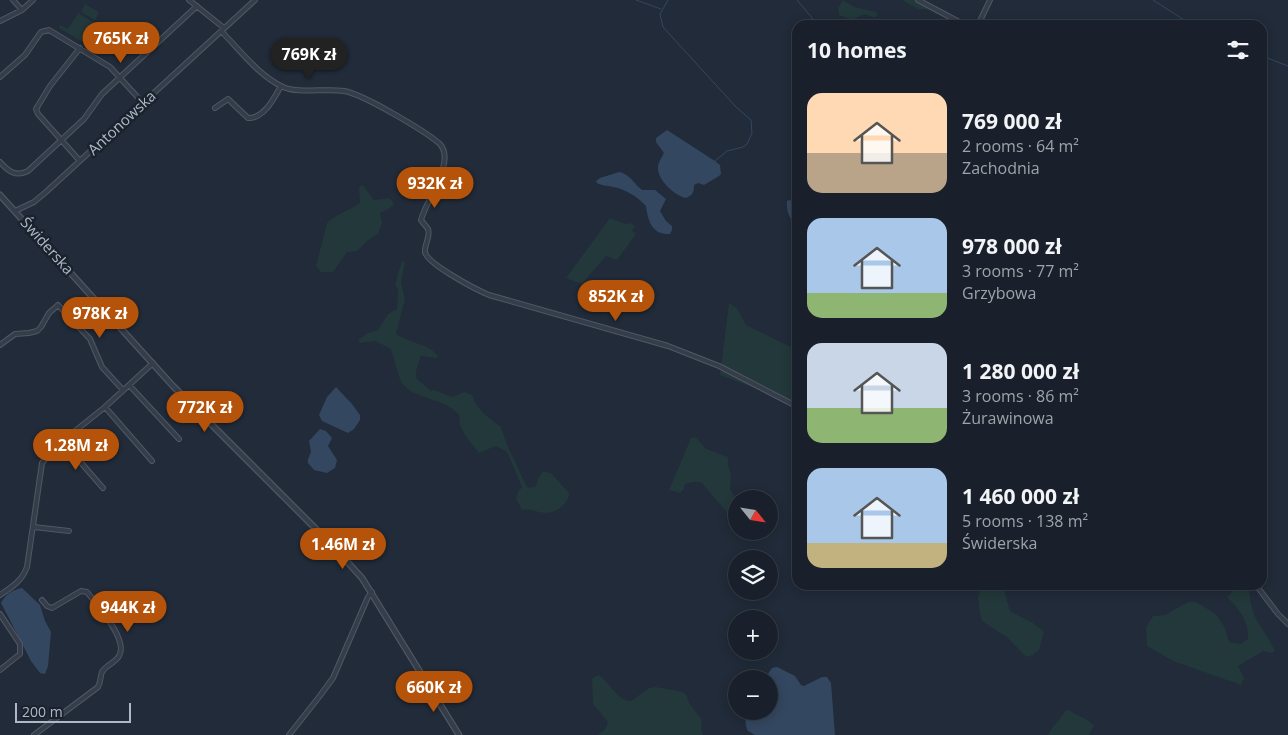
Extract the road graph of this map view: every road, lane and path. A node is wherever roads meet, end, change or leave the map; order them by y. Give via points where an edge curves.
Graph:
1 (13, 0) edge
2 (33, 0) edge
3 (188, 0) edge
4 (255, 0) edge
5 (918, 0) edge
6 (990, 0) edge
7 (197, 6) junction
8 (22, 10) junction
9 (956, 20) edge
10 (980, 20) edge
11 (0, 21) edge
12 (222, 29) junction
13 (80, 48) junction
14 (0, 77) edge
15 (121, 77) junction
16 (281, 86) junction
17 (144, 103) junction
18 (215, 108) dead end
19 (62, 139) junction
20 (80, 161) junction
21 (0, 162) edge
22 (0, 194) edge
23 (15, 211) junction
24 (0, 345) edge
25 (153, 364) junction
26 (129, 385) junction
27 (123, 390) junction
28 (792, 404) edge
29 (104, 407) junction
30 (179, 439) dead end
31 (63, 442) junction
32 (152, 461) dead end
33 (103, 488) dead end
34 (34, 527) junction
35 (69, 531) dead end
36 (1260, 590) edge
37 (372, 592) junction
38 (0, 595) edge
39 (42, 600) dead end
40 (0, 614) edge
41 (1288, 624) edge
42 (0, 670) edge
43 (34, 735) edge
44 (290, 735) edge
45 (459, 735) edge

1 - 8 street
2 - 8 street
3 - 7 street
4 - 12 street, Antonowska
5 - 9 street
6 - 10 street
7 - 12 street
7 - 15 street
8 - 11 street
12 - 16 street via 258,69
12 - 17 street, Antonowska
13 - 14 street via 51,30 43,30 25,55
13 - 15 street
13 - 19 street via 36,109
15 - 17 street
15 - 19 street
16 - 18 street via 269,106 256,117 248,118 228,99
16 - 28 street via 355,94 440,144 445,151 444,164 421,220 428,233 425,252 433,262 472,287 506,300 668,346 719,366
17 - 20 street, Antonowska
19 - 20 street
19 - 21 street via 25,172 13,173
20 - 23 street, Antonowska via 40,198
22 - 23 street, Świderska
23 - 25 street, Świderska
24 - 27 street via 15,334 37,330 58,304 90,339 102,367
25 - 26 street
25 - 37 street, Świderska via 347,560
26 - 27 street
26 - 30 street
27 - 29 street
29 - 31 street
29 - 32 street
31 - 33 street
31 - 34 street via 42,463
34 - 35 street
34 - 38 street via 24,575
36 - 41 street
37 - 44 street via 333,678
37 - 45 street, Świderska
39 - 43 street via 52,608 82,591 88,592 120,638 120,655 105,669 98,687
40 - 42 street via 20,644 20,654

